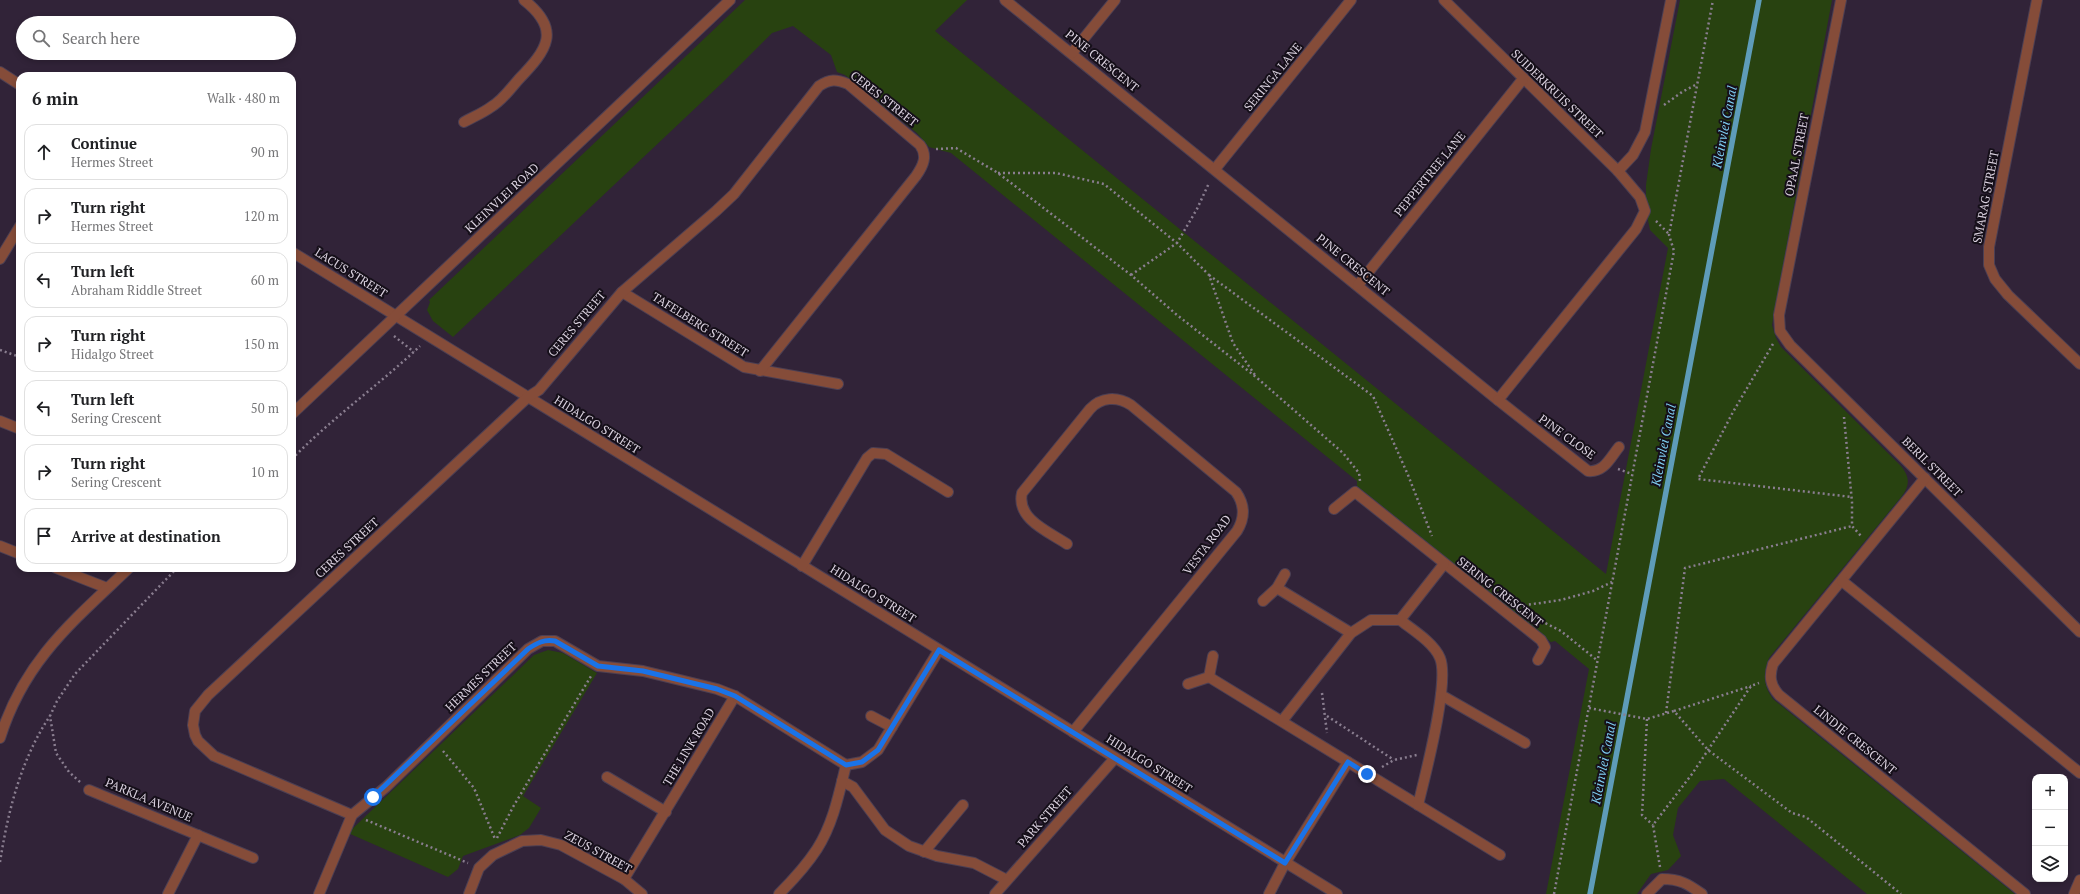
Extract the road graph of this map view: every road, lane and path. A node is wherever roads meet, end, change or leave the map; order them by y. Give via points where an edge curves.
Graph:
1 (524, 0) edge
2 (730, 0) edge
3 (1005, 0) edge
4 (1115, 0) edge
5 (1351, 0) edge
6 (1444, 0) edge
7 (1670, 0) edge
8 (1713, 0) edge
9 (1841, 0) edge
10 (2036, 0) edge
11 (1072, 53) junction
12 (0, 72) edge
13 (1523, 78) junction
14 (16, 82) edge
15 (1698, 84) junction
16 (1650, 104) junction
17 (464, 122) dead end
18 (923, 150) junction
19 (1215, 169) junction
20 (1618, 171) junction
21 (998, 173) junction
22 (1646, 211) junction
23 (16, 233) edge
24 (1669, 235) junction
25 (1176, 243) junction
26 (296, 254) edge
27 (0, 259) edge
28 (1131, 275) junction
29 (1209, 275) junction
30 (1358, 285) junction
31 (622, 292) junction
32 (396, 316) junction
33 (1780, 331) junction
34 (394, 336) dead end
35 (422, 344) dead end
36 (0, 350) edge
37 (414, 352) junction
38 (16, 356) edge
39 (2080, 364) edge
40 (760, 371) junction
41 (1256, 377) junction
42 (838, 384) dead end
43 (528, 397) junction
44 (1843, 397) junction
45 (1498, 400) junction
46 (296, 410) edge
47 (0, 421) edge
48 (16, 427) edge
49 (1619, 447) dead end
50 (296, 455) edge
51 (1925, 478) junction
52 (948, 492) dead end
53 (1355, 492) junction
54 (1852, 497) junction
55 (1334, 509) dead end
56 (1852, 526) junction
57 (1433, 537) dead end
58 (1067, 544) dead end
59 (1871, 545) junction
60 (0, 546) edge
61 (16, 552) edge
62 (1444, 564) junction
63 (802, 566) junction
64 (66, 572) edge
65 (125, 572) edge
66 (173, 572) edge
67 (1285, 574) dead end
68 (1842, 581) junction
69 (1612, 582) junction
70 (107, 588) junction
71 (1277, 588) junction
72 (1263, 601) dead end
73 (1519, 606) junction
74 (1524, 609) dead end
75 (1510, 617) junction
76 (1400, 620) junction
77 (1539, 620) dead end
78 (2080, 632) edge
79 (1350, 633) junction
80 (939, 650) junction
81 (1212, 656) dead end
82 (1538, 660) dead end
83 (1598, 661) junction
84 (598, 666) junction
85 (1319, 673) junction
86 (1209, 677) junction
87 (1771, 678) junction
88 (1188, 684) dead end
89 (1751, 686) junction
90 (1441, 694) junction
91 (735, 696) junction
92 (1589, 708) junction
93 (1674, 711) junction
94 (1666, 713) junction
95 (50, 716) junction
96 (871, 716) dead end
97 (1326, 716) junction
98 (1647, 719) junction
99 (1282, 722) junction
100 (892, 727) junction
101 (1073, 732) junction
102 (0, 738) edge
103 (434, 740) junction
104 (1525, 743) dead end
105 (1328, 750) junction
106 (1708, 750) junction
107 (1431, 752) junction
108 (1115, 758) junction
109 (1394, 760) junction
110 (1348, 762) junction
111 (846, 765) junction
112 (2080, 773) edge
113 (1367, 774) junction
114 (607, 776) dead end
115 (842, 781) junction
116 (89, 790) joint
117 (963, 805) dead end
118 (1418, 805) junction
119 (666, 812) junction
120 (352, 814) junction
121 (1653, 825) junction
122 (198, 835) junction
123 (496, 840) junction
124 (500, 850) junction
125 (924, 852) junction
126 (1500, 855) dead end
127 (253, 858) dead end
128 (0, 862) edge
129 (1285, 863) junction
130 (479, 868) junction
131 (624, 878) junction
132 (1662, 879) junction
133 (1007, 880) junction
134 (2080, 880) edge
135 (168, 894) edge
136 (319, 894) edge
137 (469, 894) edge
138 (642, 894) edge
139 (779, 894) edge
140 (995, 894) edge
141 (1269, 894) edge
142 (1337, 894) edge
143 (1554, 894) edge
144 (1647, 894) edge
145 (1702, 894) edge
146 (1901, 894) edge
147 (2025, 894) edge
148 (2074, 894) edge

1 - 17 street via 540,14 545,26 546,40 542,55 492,107
2 - 32 street, KLEINVLEI ROAD
3 - 11 street, PINE CRESCENT
4 - 11 street
5 - 19 street, SERINGA LANE
6 - 13 street, SUIDERKRUIS STREET
7 - 16 street
8 - 15 path
9 - 33 street, OPAAL STREET via 1779,315
10 - 39 street, SMARAG STREET via 1989,247 1989,265 1995,279 2008,295
11 - 19 street, PINE CRESCENT
12 - 14 street
13 - 20 street, SUIDERKRUIS STREET
13 - 30 street, PEPPERTREE LANE
15 - 16 path via 1663,106
15 - 24 path
16 - 20 street via 1645,132 1633,156
18 - 21 path via 956,148
18 - 31 street, CERES STREET via 848,84 832,80 826,82 816,90 734,194
18 - 40 street via 923,164 916,176
19 - 25 path via 1197,209
19 - 30 street, PINE CRESCENT
20 - 22 street, SUIDERKRUIS STREET via 1640,197
21 - 25 path via 1056,173 1104,184
21 - 28 path
22 - 24 path
22 - 45 street via 1636,229
23 - 27 street
24 - 69 path via 1674,251
25 - 28 path
25 - 29 path
26 - 32 street, LACUS STREET
28 - 41 path
29 - 41 path via 1234,343
29 - 57 path via 1373,396
30 - 45 street, PINE CRESCENT
31 - 40 street, TAFELBERG STREET via 736,363
31 - 43 street, CERES STREET via 539,390
32 - 43 street, HIDALGO STREET
32 - 46 street, KLEINVLEI ROAD
33 - 44 street, BERIL STREET via 1784,339
33 - 54 path via 1698,479
34 - 37 path
35 - 37 path
36 - 38 path
37 - 50 path via 317,432
40 - 42 street, TAFELBERG STREET
41 - 53 path via 1343,453 1359,473 1360,483
43 - 63 street, HIDALGO STREET
43 - 120 street, CERES STREET via 208,695 195,711 195,735 214,756
44 - 51 street, BERIL STREET
44 - 54 path via 1844,431
45 - 49 street, PINE CLOSE via 1588,470 1596,472 1602,469
47 - 48 street
51 - 59 street
51 - 78 street, BERIL STREET
52 - 63 street via 886,454 873,453 867,458
53 - 55 street
53 - 62 street, SERING CRESCENT
54 - 56 path
56 - 59 path
56 - 94 path via 1685,568
58 - 101 street, VESTA ROAD via 1030,520 1020,501 1022,493 1090,409 1110,398 1130,405 1236,492 1242,505 1243,519 1237,531
59 - 68 street
60 - 61 street
62 - 75 street, SERING CRESCENT
62 - 76 street, SERING CRESCENT
63 - 80 street, HIDALGO STREET
64 - 70 street
65 - 70 street
66 - 95 path via 75,674
67 - 71 street
68 - 87 street via 1774,664
68 - 112 street
69 - 73 path via 1593,591 1562,600
69 - 83 path
70 - 102 street via 50,644 34,665 13,702
71 - 72 street
71 - 79 street
73 - 74 path
73 - 75 path
75 - 82 street, SERING CRESCENT via 1544,644 1545,651
76 - 79 street via 1371,620
76 - 90 street via 1440,656 1443,677
77 - 83 path via 1561,631
79 - 85 street
80 - 100 street
80 - 101 street, HIDALGO STREET
81 - 86 street
83 - 92 path
84 - 91 street, HERMES STREET via 643,671 717,689
84 - 103 street, HERMES STREET via 555,641 542,640 528,649
84 - 123 path via 513,807
85 - 97 path
85 - 99 street
86 - 88 street
86 - 99 street
87 - 89 path
87 - 147 street, LINDIE CRESCENT via 1774,690 1779,695
89 - 93 path
89 - 106 path
90 - 104 street
90 - 107 street
91 - 111 street, HERMES STREET
91 - 119 street, THE LINK ROAD
92 - 98 path
92 - 143 path
93 - 94 path
93 - 106 path
94 - 98 path
95 - 116 path via 56,753 69,772
95 - 128 path via 38,734 14,794
96 - 100 street
97 - 105 path
97 - 109 path
98 - 121 path via 1642,815
99 - 105 street
100 - 111 street via 873,755 862,762
101 - 108 street, HIDALGO STREET
103 - 120 street, HERMES STREET via 386,787
103 - 123 path via 474,788
105 - 110 street
106 - 121 path
106 - 146 path via 1792,813 1806,817
107 - 109 path
107 - 118 street
108 - 129 street, HIDALGO STREET
108 - 133 street, PARK STREET
109 - 113 path
110 - 113 street
110 - 129 street
111 - 115 street
113 - 118 street
114 - 119 street
115 - 125 street via 853,787 885,830 909,846
115 - 139 street via 828,828 817,849 802,870
116 - 122 street, PARKLA AVENUE
117 - 125 street
118 - 126 street
119 - 131 street, THE LINK ROAD
120 - 130 path
120 - 136 street
121 - 132 path
122 - 127 street, PARKLA AVENUE
122 - 135 street, PARKLA AVENUE
123 - 124 path
124 - 130 street, ZEUS STREET
124 - 131 street, ZEUS STREET via 522,841 552,842
125 - 133 street via 974,863
129 - 141 street
129 - 142 street, HIDALGO STREET
130 - 137 street, ZEUS STREET
131 - 138 street, ZEUS STREET
132 - 144 street
132 - 145 street via 1676,879
133 - 140 street, PARK STREET
134 - 148 street

